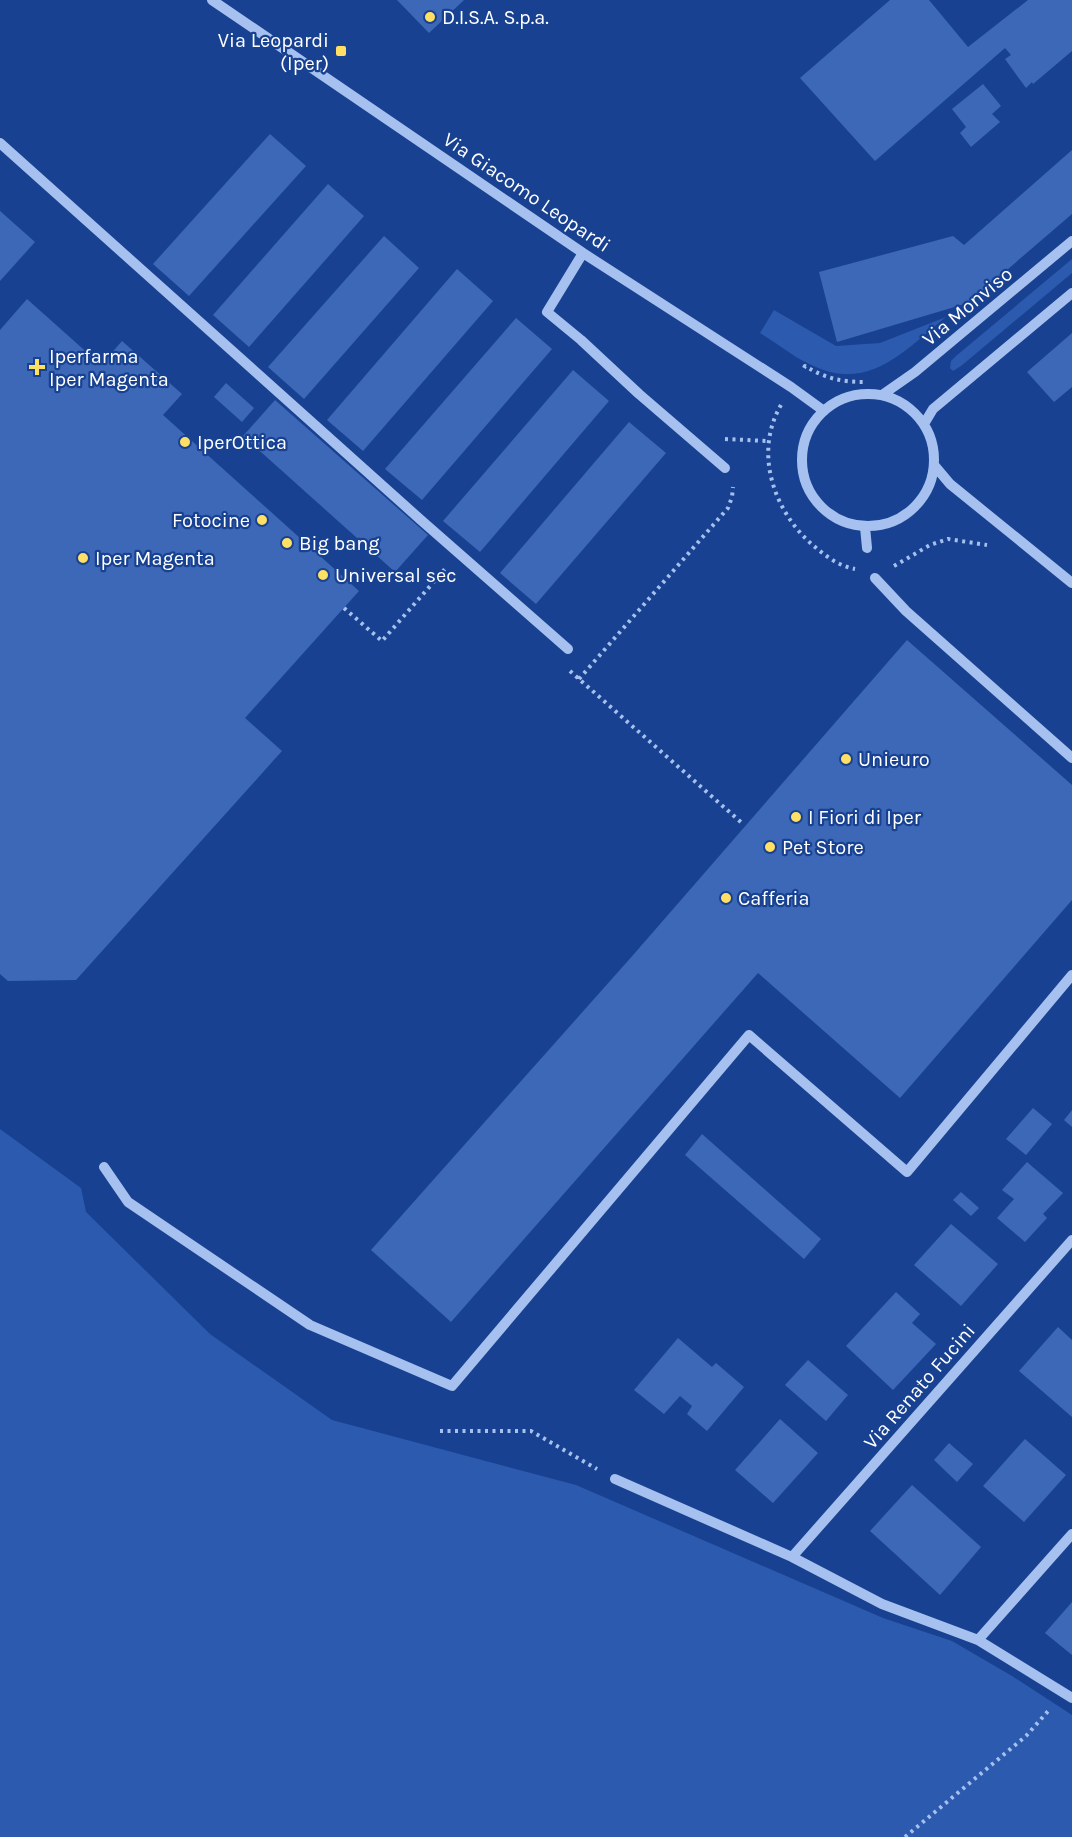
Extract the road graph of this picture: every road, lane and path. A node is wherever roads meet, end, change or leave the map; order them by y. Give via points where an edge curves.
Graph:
1 (212, 0) edge
2 (0, 143) edge
3 (1072, 241) edge
4 (583, 253) junction
5 (1072, 293) edge
6 (882, 395) junction
7 (824, 411) junction
8 (924, 424) junction
9 (735, 439) junction
10 (768, 441) dead end
11 (699, 446) junction
12 (735, 451) dead end
13 (934, 465) junction
14 (725, 468) dead end
15 (733, 485) dead end
16 (865, 527) junction
17 (867, 548) dead end
18 (450, 563) dead end
19 (875, 578) dead end
20 (1072, 583) edge
21 (344, 608) dead end
22 (568, 649) dead end
23 (565, 667) dead end
24 (579, 679) junction
25 (1072, 758) edge
26 (743, 824) dead end
27 (1072, 975) edge
28 (104, 1167) dead end
29 (1072, 1240) edge
30 (440, 1431) dead end
31 (615, 1479) joint
32 (1072, 1534) edge
33 (792, 1557) junction
34 (978, 1640) junction
35 (1067, 1694) edge
36 (905, 1837) edge

1 - 4 street, Via Giacomo Leopardi
2 - 22 street
3 - 6 street, Via Monviso
4 - 7 street, Via Giacomo Leopardi
4 - 11 street via 547,312
5 - 8 street via 933,409
6 - 7 street via 851,396
6 - 8 street via 899,401
7 - 16 street via 805,440 801,456 803,474 819,505 847,524
8 - 13 street via 932,444
9 - 10 path
9 - 11 path via 710,439
9 - 12 path
11 - 14 street
13 - 16 street via 930,485 904,517 885,525
13 - 20 street via 950,484
15 - 24 path via 728,508
16 - 17 street
18 - 21 path via 382,641
19 - 25 street via 906,611
23 - 24 path
24 - 26 path
27 - 28 street via 907,1172 750,1035 452,1386 309,1325 128,1202
29 - 33 street, Via Renato Fucini
30 - 31 path via 531,1431
31 - 33 street
32 - 34 street
33 - 34 street via 882,1604
34 - 35 street
35 - 36 path via 1026,1736

